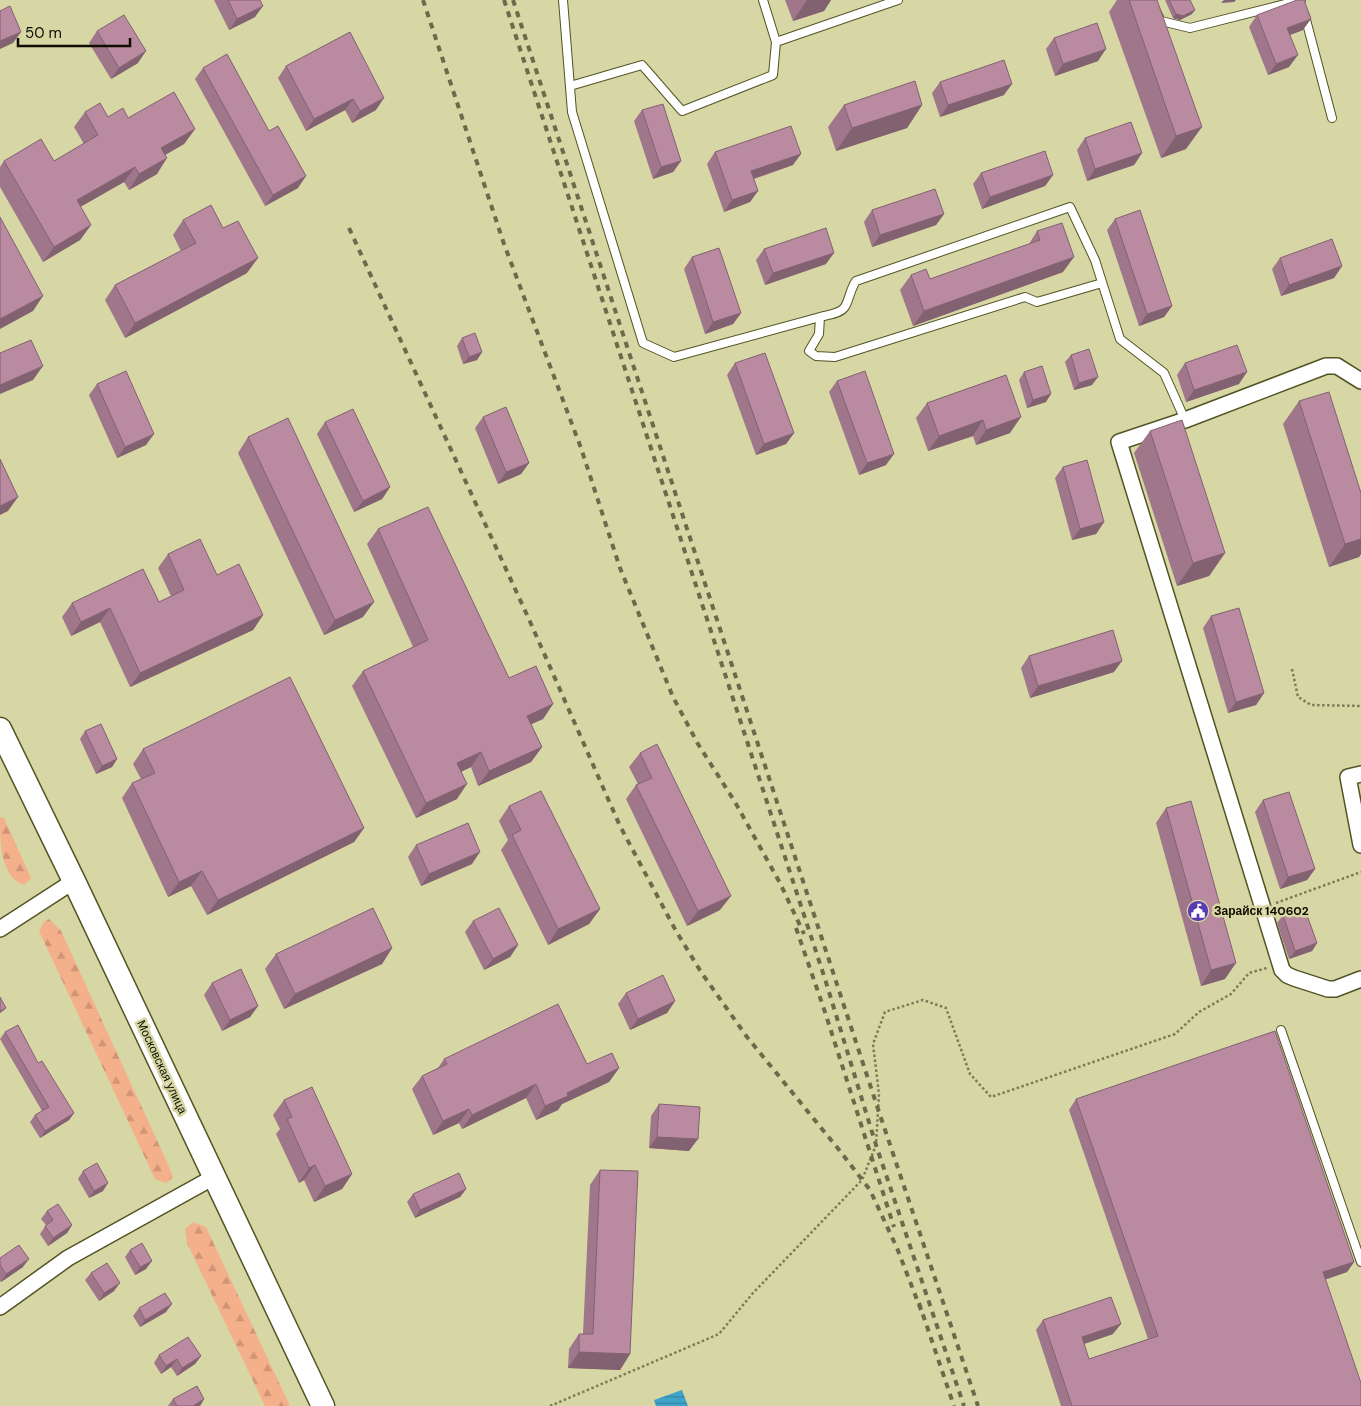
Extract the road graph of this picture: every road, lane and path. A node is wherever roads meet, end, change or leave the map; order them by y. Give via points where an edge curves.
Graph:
1 (563, 0) edge
2 (763, 0) edge
3 (898, 0) edge
4 (1150, 0) edge
5 (1301, 0) edge
6 (878, 3) edge
7 (776, 42) junction
8 (570, 86) junction
9 (1332, 118) dead end
10 (1102, 283) junction
11 (820, 317) junction
12 (1361, 381) edge
13 (1185, 420) junction
14 (1292, 669) dead end
15 (1361, 706) edge
16 (0, 729) edge
17 (1361, 774) edge
18 (1361, 845) edge
19 (1361, 872) edge
20 (74, 881) junction
21 (1262, 908) junction
22 (0, 929) edge
23 (1280, 964) junction
24 (1361, 979) edge
25 (1281, 1030) dead end
26 (214, 1178) junction
27 (1361, 1262) edge
28 (0, 1307) edge
29 (323, 1406) edge
30 (550, 1406) edge

1 - 8 lane
2 - 7 lane
3 - 6 lane
4 - 5 lane via 1161,21 1190,28
5 - 9 lane
6 - 7 lane
7 - 8 lane via 774,75 682,111 642,65
8 - 11 lane via 572,112 643,343 674,357
10 - 11 lane via 1037,302 1025,297 835,358 816,356 809,351 819,334
10 - 11 lane via 1070,207 856,281 845,307
10 - 13 lane via 1120,339 1164,373
12 - 13 street via 1337,366 1326,366
13 - 21 street via 1119,442
14 - 15 path via 1298,697 1311,705
16 - 20 main road, Московская улица
17 - 18 street via 1348,778
19 - 21 path
20 - 22 street
20 - 26 main road, Московская улица
21 - 23 street
23 - 24 street via 1287,975 1328,989
23 - 30 path via 1249,973 1231,994 1199,1012 1175,1034 991,1097 970,1074 946,1008 923,1000 885,1012 874,1044 879,1094 876,1145 862,1180 753,1293 719,1334
25 - 27 lane
26 - 28 street via 68,1258
26 - 29 main road, Московская улица

